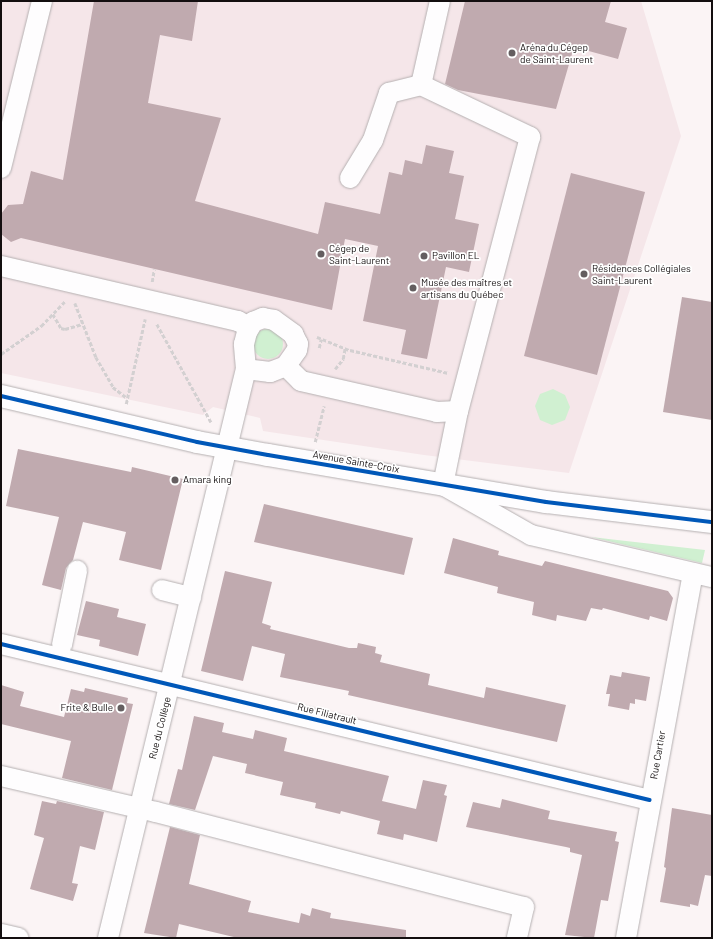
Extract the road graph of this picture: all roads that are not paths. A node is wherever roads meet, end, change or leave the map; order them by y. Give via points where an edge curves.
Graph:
1 (42, 1) edge
2 (440, 1) edge
3 (421, 85) junction
4 (1, 168) edge
5 (350, 178) dead end
6 (1, 266) edge
7 (249, 327) junction
8 (286, 366) junction
9 (246, 369) junction
10 (1, 396) edge
11 (458, 411) junction
12 (226, 447) junction
13 (443, 485) junction
14 (712, 522) edge
15 (77, 571) dead end
16 (693, 573) junction
17 (712, 578) edge
18 (162, 590) dead end
19 (191, 597) junction
20 (1, 644) edge
21 (62, 645) dead end
22 (171, 685) junction
23 (1, 776) edge
24 (650, 800) junction
25 (140, 808) junction
26 (1, 934) edge
27 (19, 938) edge
28 (108, 938) edge
29 (517, 938) edge
30 (626, 938) edge

1 - 4 street
2 - 3 street
3 - 5 street via 389,93 373,140
3 - 11 street via 530,137
6 - 7 street via 238,321
7 - 8 street via 257,320 269,318 293,334 298,344 297,350
7 - 9 street via 244,344
8 - 9 street via 270,372
8 - 11 street via 301,381 437,412
9 - 12 street, Rue du Collège
10 - 12 main road, Avenue Sainte-Croix
11 - 13 street
12 - 13 main road, Avenue Sainte-Croix
12 - 19 street, Rue du Collège
13 - 14 main road, Avenue Sainte-Croix via 559,504
13 - 16 street, Avenue Sainte-Croix via 531,535
15 - 21 street
16 - 17 street, Avenue Sainte-Croix
16 - 24 street, Rue Cartier
18 - 19 street
19 - 22 street, Rue du Collège
20 - 22 street, Rue Filiatrault
22 - 24 street, Rue Filiatrault
22 - 25 street, Rue du Collège
23 - 25 street
24 - 30 street, Rue Cartier
25 - 28 street, Rue du Collège
25 - 29 street via 524,907
26 - 27 street

